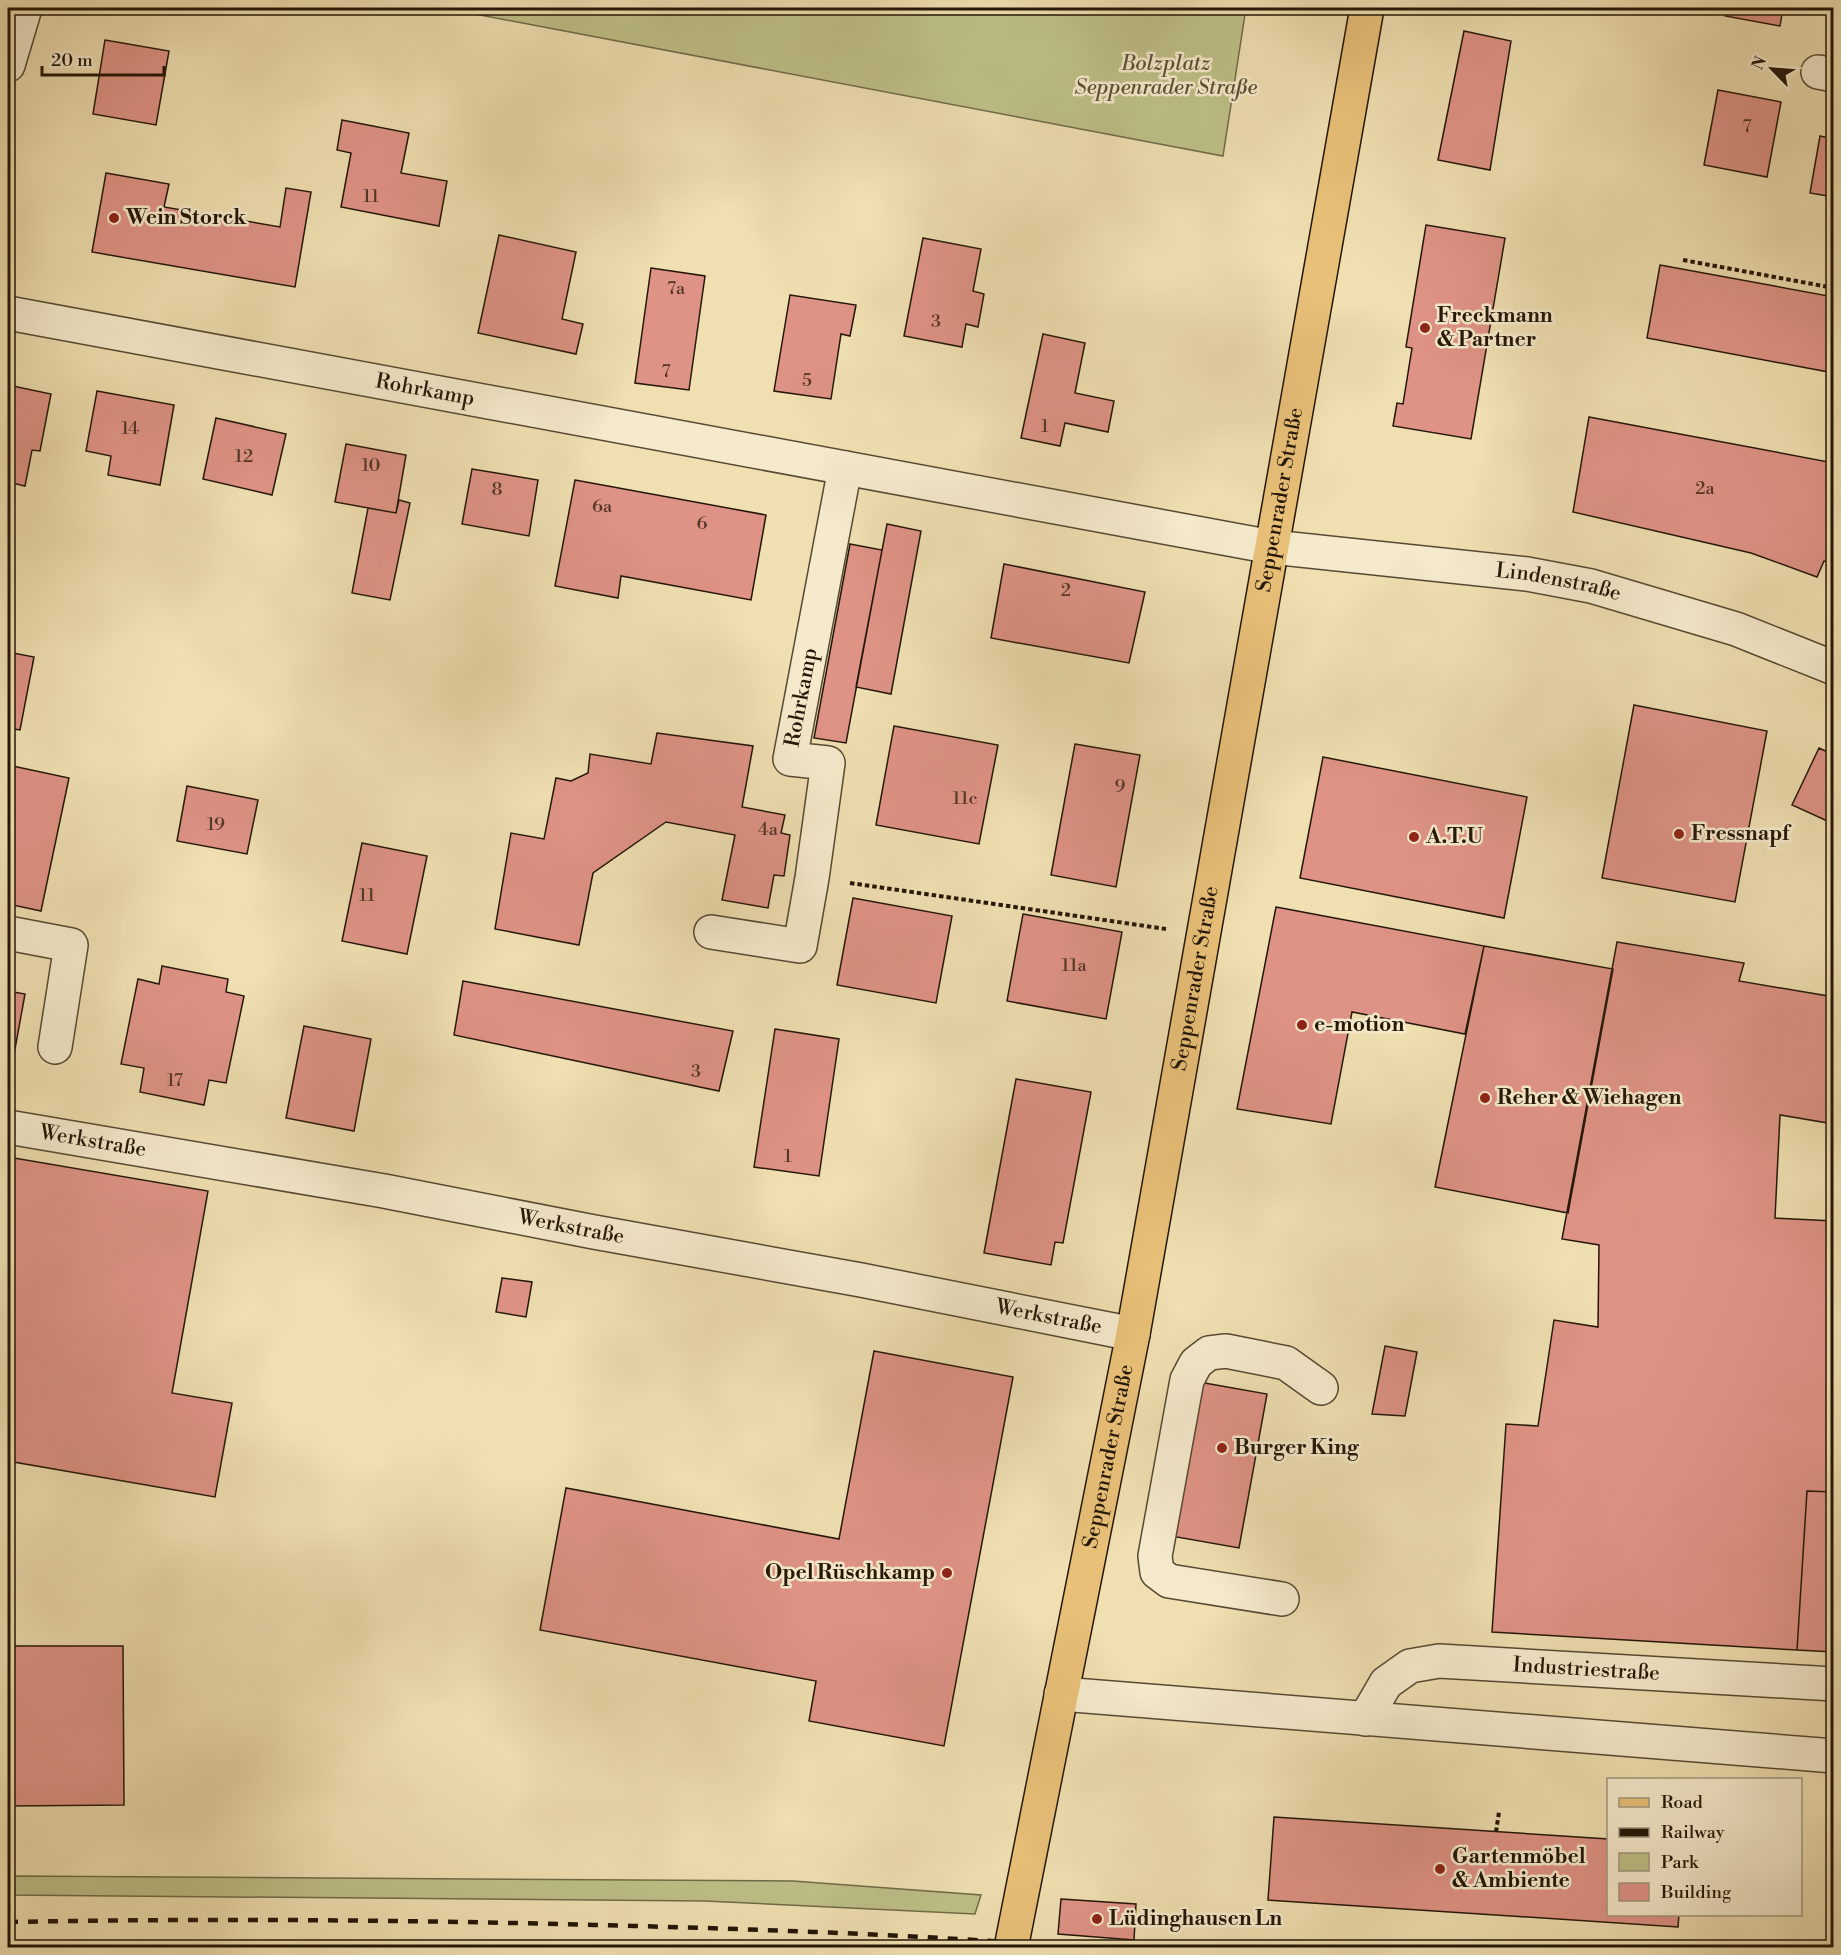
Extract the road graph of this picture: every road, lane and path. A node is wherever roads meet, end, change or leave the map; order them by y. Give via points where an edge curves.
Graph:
1 (25, 8) edge
2 (1367, 8) edge
3 (8, 64) edge
4 (1683, 261) dead end
5 (1833, 288) edge
6 (8, 313) edge
7 (845, 468) junction
8 (1272, 547) junction
9 (1833, 668) edge
10 (812, 878) junction
11 (711, 932) dead end
12 (8, 933) edge
13 (1202, 935) junction
14 (55, 1047) dead end
15 (8, 1126) edge
16 (1133, 1334) junction
17 (1321, 1388) dead end
18 (1282, 1599) dead end
19 (1833, 1684) edge
20 (1061, 1695) junction
21 (1365, 1719) junction
22 (1833, 1756) edge
23 (1499, 1812) dead end
24 (1496, 1832) dead end
25 (1011, 1947) edge

1 - 3 street
2 - 8 main road, Seppenrader Straße
4 - 5 path
6 - 7 street, Rohrkamp
7 - 8 street, Rohrkamp
7 - 10 street, Rohrkamp via 790,759 828,763
8 - 9 street, Lindenstraße via 1527,574 1590,586 1736,628
8 - 13 main road, Seppenrader Straße
10 - 11 street, Rohrkamp via 800,946
10 - 13 path
12 - 14 street via 71,945
13 - 16 main road, Seppenrader Straße
15 - 16 street, Werkstraße via 384,1191
16 - 20 main road, Seppenrader Straße
17 - 18 street via 1286,1363 1226,1351 1209,1353 1196,1363 1187,1380 1155,1556 1158,1572 1169,1581
19 - 21 street, Industriestraße via 1439,1661 1410,1666 1386,1683
20 - 21 street
20 - 25 main road, Seppenrader Straße
21 - 22 street
23 - 24 path

